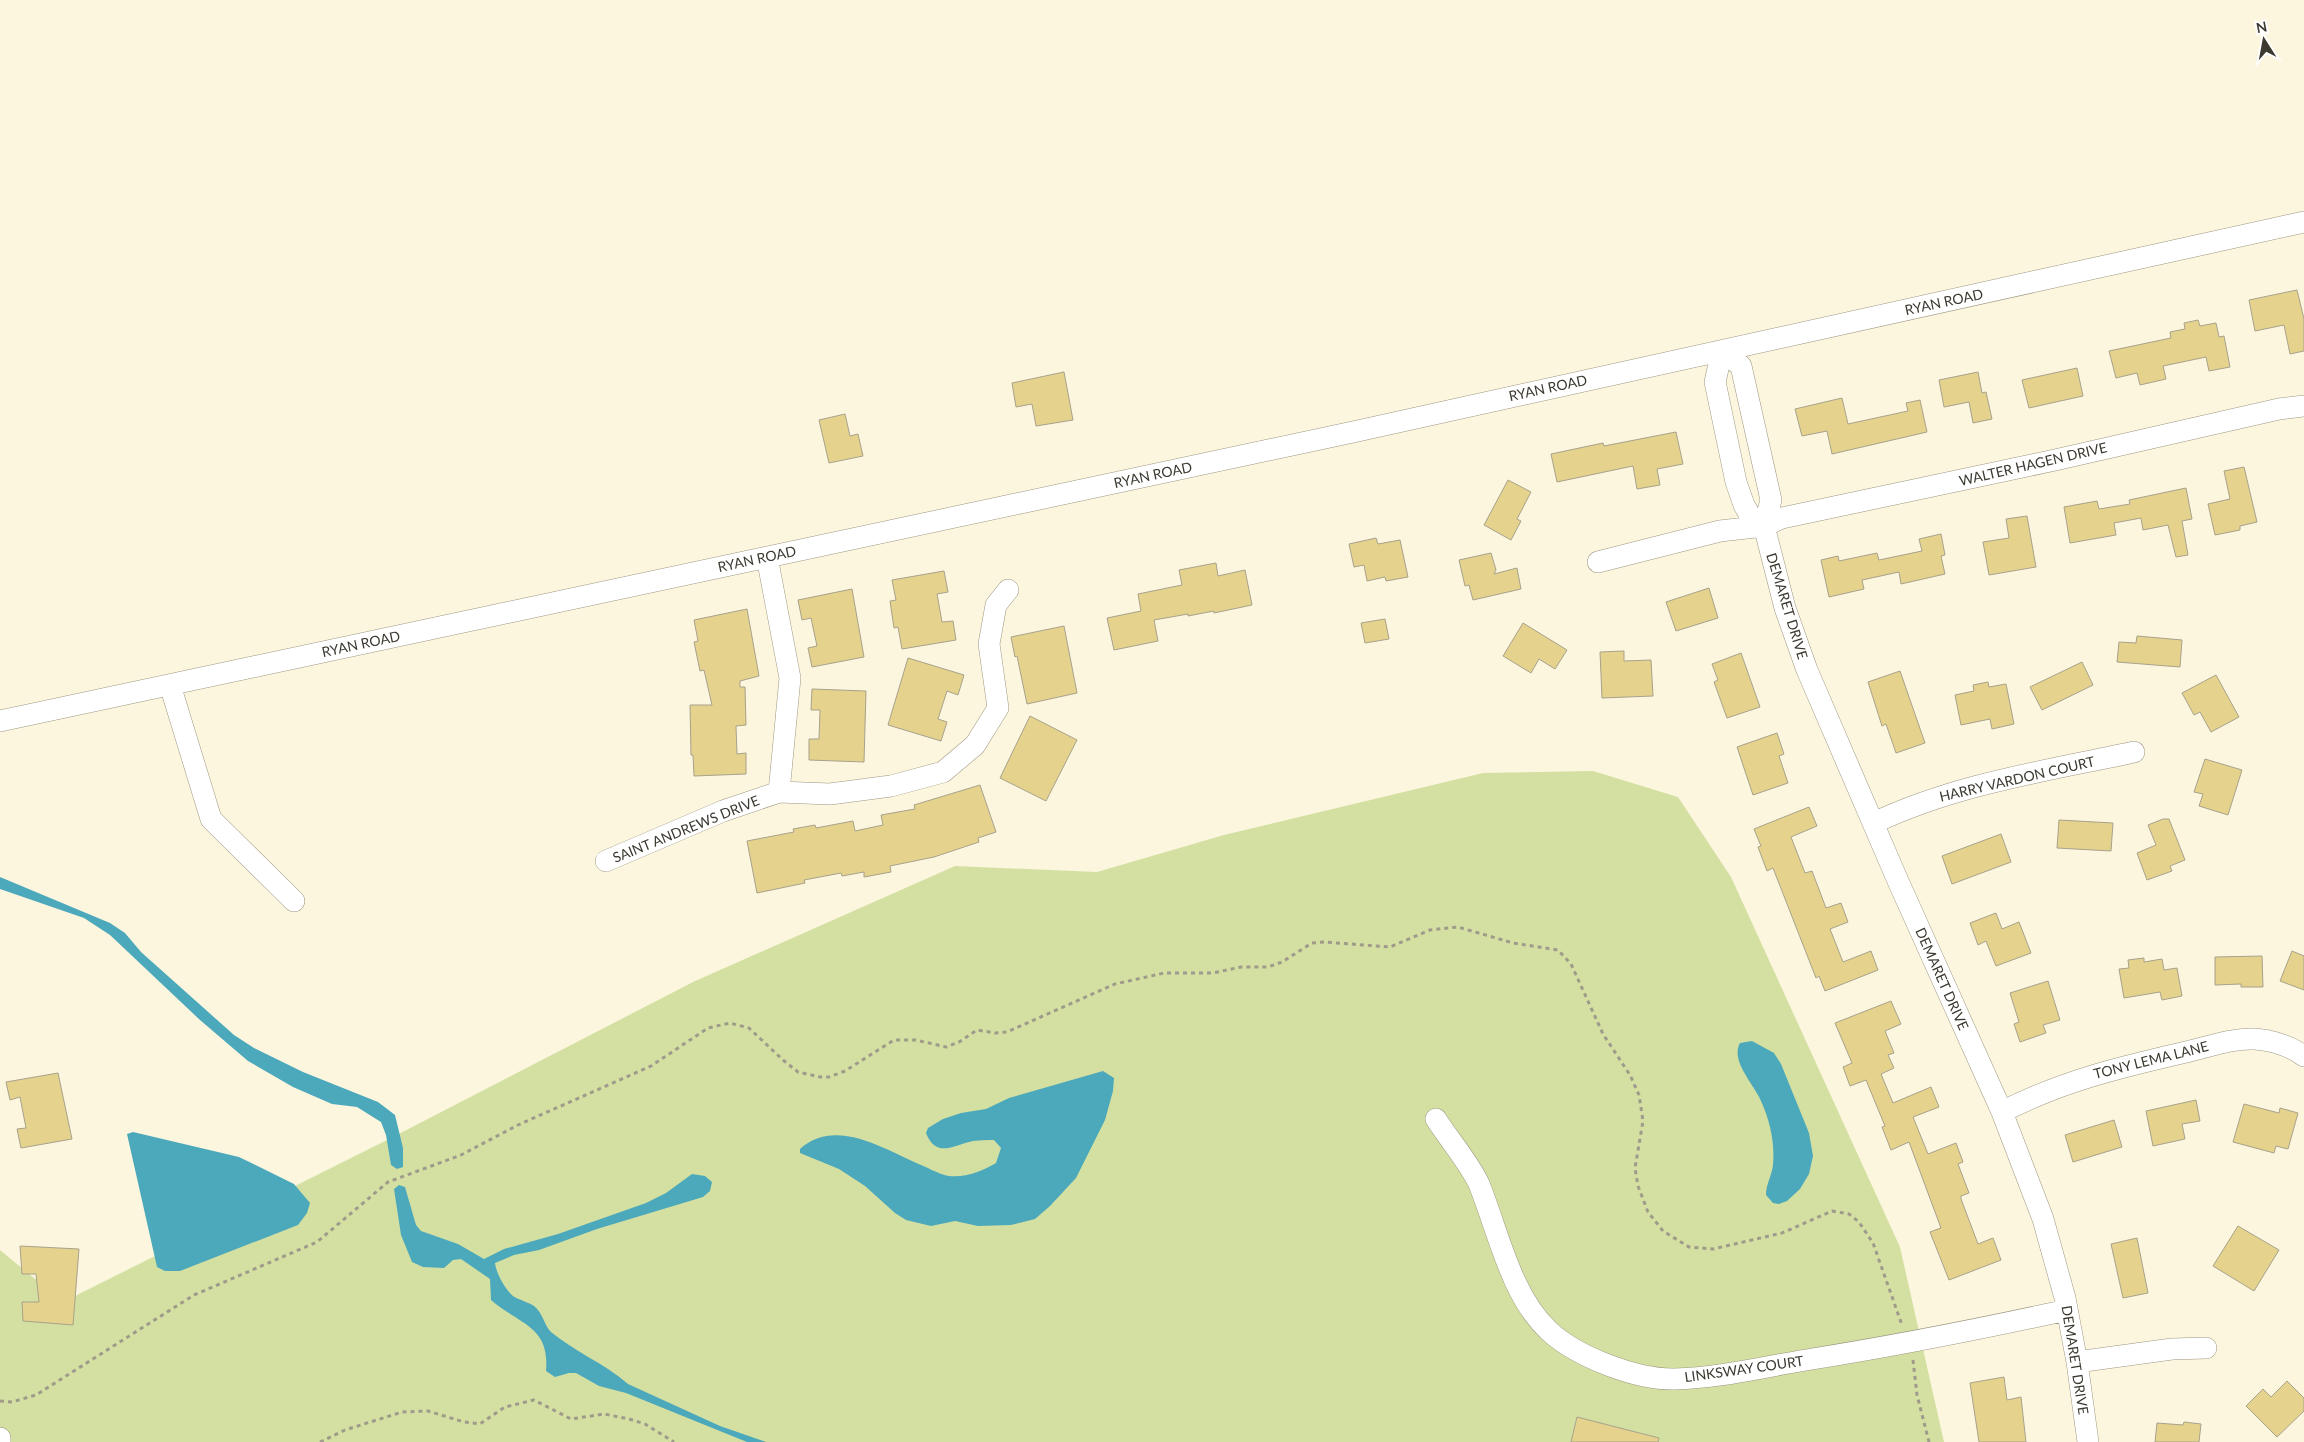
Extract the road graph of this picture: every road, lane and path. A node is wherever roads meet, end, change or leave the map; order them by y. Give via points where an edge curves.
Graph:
1 (2304, 222) edge
2 (1722, 350) junction
3 (2304, 406) edge
4 (1764, 526) junction
5 (767, 557) junction
6 (1598, 562) dead end
7 (1008, 590) dead end
8 (170, 685) junction
9 (0, 722) edge
10 (2134, 752) dead end
11 (779, 792) junction
12 (1874, 822) junction
13 (606, 861) dead end
14 (294, 901) dead end
15 (2304, 1056) edge
16 (2002, 1112) junction
17 (1436, 1119) dead end
18 (2067, 1310) junction
19 (1909, 1343) junction
20 (2206, 1348) dead end
21 (2077, 1362) junction
22 (0, 1401) edge
23 (0, 1438) edge
24 (0, 1442) edge
25 (320, 1442) edge
26 (674, 1442) edge
27 (1929, 1442) edge
28 (2088, 1442) edge

1 - 2 street, RYAN ROAD
2 - 4 street, DEMARET DRIVE via 1741,366 1771,500
2 - 4 street via 1715,382 1736,482 1752,521
2 - 5 street, RYAN ROAD
3 - 4 street, WALTER HAGEN DRIVE via 2278,409 1782,518
4 - 6 street, WALTER HAGEN DRIVE via 1720,532
4 - 12 street, DEMARET DRIVE via 1785,608 1807,670
5 - 8 street, RYAN ROAD
5 - 11 street via 790,678
7 - 11 street, SAINT ANDREWS DRIVE via 996,605 989,644 998,708 975,745 944,772 891,786 830,794
8 - 9 street, RYAN ROAD
8 - 14 street via 211,820
10 - 12 street, HARRY VARDON COURT via 1956,791
11 - 13 street, SAINT ANDREWS DRIVE via 723,811
12 - 16 street, DEMARET DRIVE
15 - 16 street, TONY LEMA LANE via 2268,1040 2230,1042 2102,1071 2034,1096
16 - 18 street, DEMARET DRIVE via 2043,1219
17 - 19 street, LINKSWAY COURT via 1478,1182 1509,1266 1529,1306 1549,1331 1582,1353 1626,1373 1674,1379 1730,1373
18 - 19 street, LINKSWAY COURT
18 - 21 street, DEMARET DRIVE
19 - 22 path via 1873,1242 1859,1222 1848,1214 1832,1211 1782,1233 1713,1249 1688,1247 1663,1231 1648,1212 1638,1186 1636,1168 1643,1121 1639,1095 1603,1034 1570,964 1562,953 1553,948 1513,943 1453,928 1430,930 1384,948 1312,943 1268,967 1132,978 1007,1032 977,1030 946,1047 916,1040 888,1042 846,1070 828,1077 812,1077 798,1072 749,1028 730,1023 714,1026 651,1066 513,1127 462,1155 388,1182 317,1242 194,1296 36,1395 12,1402
19 - 27 path
20 - 21 street via 2172,1349
21 - 28 street, DEMARET DRIVE
23 - 24 street
25 - 26 path via 345,1430 402,1412 428,1411 480,1424 505,1407 534,1400 571,1419 604,1414 629,1419 645,1424

